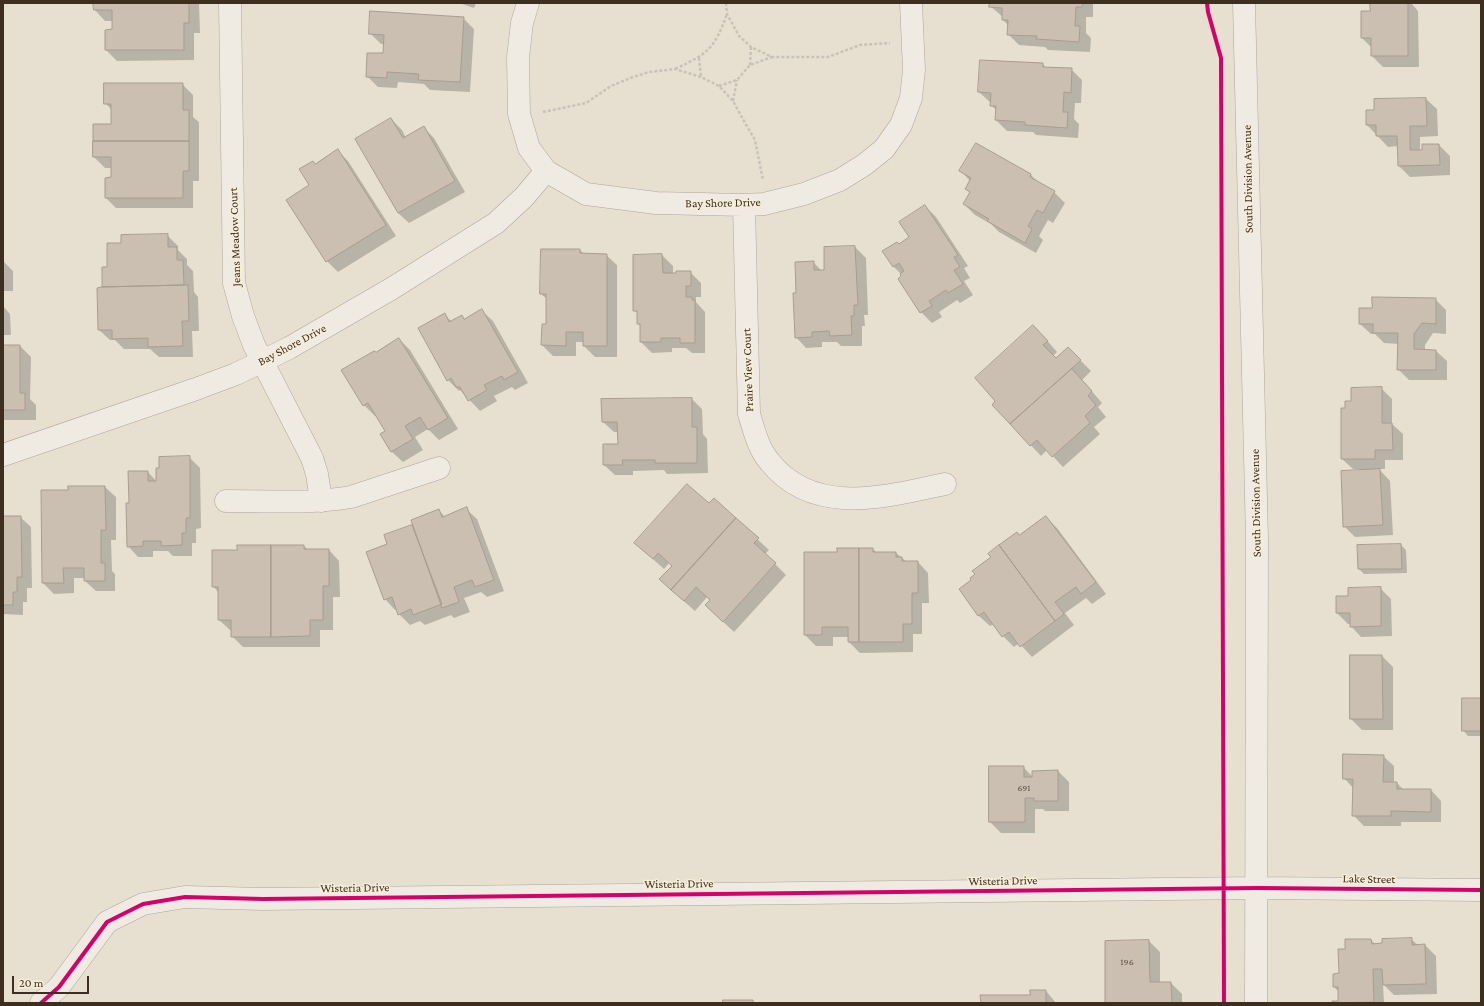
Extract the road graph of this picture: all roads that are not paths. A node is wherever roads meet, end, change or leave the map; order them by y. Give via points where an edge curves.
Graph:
1 (230, 3) edge
2 (528, 3) edge
3 (910, 3) edge
4 (1244, 3) edge
5 (546, 171) junction
6 (744, 205) junction
7 (262, 361) junction
8 (3, 455) edge
9 (439, 468) dead end
10 (945, 484) dead end
11 (226, 501) dead end
12 (320, 501) junction
13 (1257, 888) junction
14 (1481, 890) edge
15 (41, 1003) edge
16 (1256, 1003) edge

1 - 7 street, Jeans Meadow Court via 234,283 243,316
2 - 5 street, Bay Shore Drive via 522,23 518,57 519,114 529,148
3 - 6 street, Bay Shore Drive via 914,70 911,98 901,125 884,149 840,180 804,194 764,204
4 - 13 street, South Division Avenue via 1257,539
5 - 6 street, Bay Shore Drive via 586,194 656,203
5 - 7 street, Bay Shore Drive via 524,197 496,223 391,289
6 - 10 street, Praire View Court via 749,414 756,439 768,461 799,487 824,497 850,500 894,495
7 - 8 street, Bay Shore Drive via 196,389
7 - 12 street, Jeans Meadow Court via 312,458
9 - 12 street via 352,497
11 - 12 street
13 - 14 street, Lake Street
13 - 15 street, Wisteria Drive via 263,899 185,897 143,904 107,922 58,988
13 - 16 street, South Division Avenue

